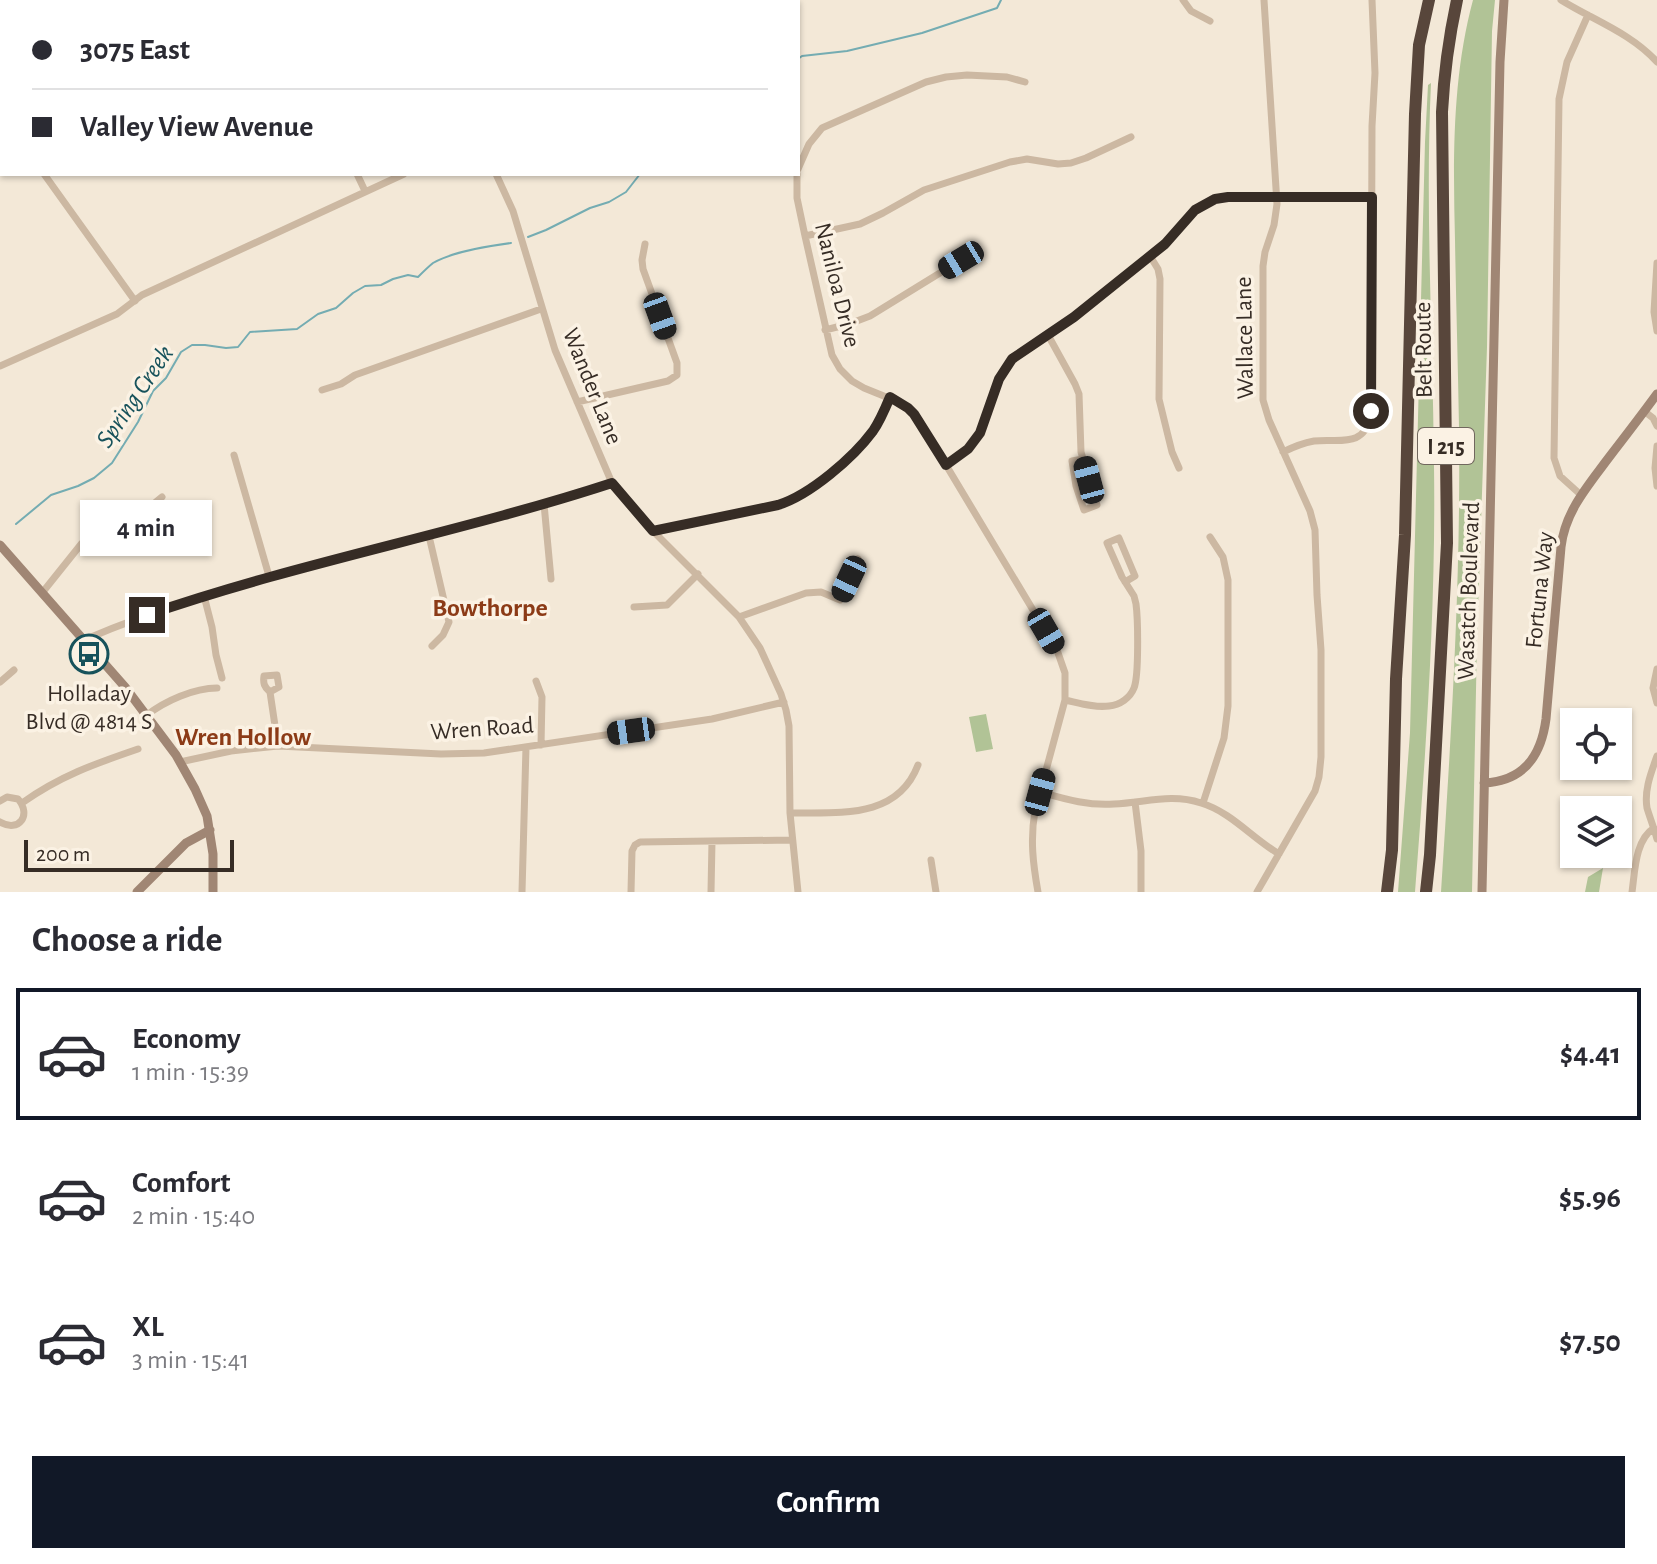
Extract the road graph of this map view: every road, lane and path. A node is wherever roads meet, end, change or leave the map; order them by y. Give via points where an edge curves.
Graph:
1 (1183, 0) edge
2 (1264, 0) edge
3 (1372, 0) edge
4 (1429, 0) edge
5 (1457, 0) edge
6 (1561, 0) edge
7 (1506, 1) edge
8 (1588, 15) junction
9 (1210, 21) dead end
10 (1657, 62) edge
11 (1025, 82) dead end
12 (1131, 137) dead end
13 (800, 166) edge
14 (45, 176) edge
15 (358, 176) edge
16 (399, 176) edge
17 (497, 176) edge
18 (798, 176) edge
19 (365, 191) junction
20 (1276, 197) junction
21 (1372, 197) junction
22 (805, 236) junction
23 (645, 244) dead end
24 (1150, 256) junction
25 (961, 260) dead end
26 (1657, 263) edge
27 (135, 301) junction
28 (541, 309) junction
29 (825, 330) junction
30 (1657, 331) edge
31 (1048, 335) junction
32 (0, 366) edge
33 (322, 390) dead end
34 (1657, 394) edge
35 (890, 397) junction
36 (577, 402) junction
37 (1644, 411) junction
38 (1657, 426) edge
39 (1657, 446) edge
40 (1283, 452) junction
41 (234, 455) dead end
42 (1082, 455) junction
43 (946, 465) junction
44 (1179, 468) dead end
45 (612, 483) junction
46 (1657, 486) edge
47 (1581, 495) junction
48 (162, 497) dead end
49 (544, 504) junction
50 (653, 531) junction
51 (429, 536) junction
52 (1210, 537) dead end
53 (0, 545) edge
54 (858, 559) dead end
55 (698, 574) junction
56 (269, 576) junction
57 (551, 579) dead end
58 (1125, 582) junction
59 (42, 593) junction
60 (204, 596) junction
61 (634, 607) dead end
62 (739, 617) junction
63 (84, 640) junction
64 (432, 646) dead end
65 (1657, 669) edge
66 (14, 670) dead end
67 (222, 678) dead end
68 (536, 681) dead end
69 (0, 682) edge
70 (1655, 685) edge
71 (217, 688) dead end
72 (270, 692) dead end
73 (1065, 700) junction
74 (784, 702) junction
75 (1657, 703) edge
76 (147, 715) junction
77 (541, 745) junction
78 (278, 746) junction
79 (526, 747) junction
80 (138, 749) dead end
81 (1657, 756) edge
82 (180, 762) junction
83 (918, 765) dead end
84 (1484, 783) junction
85 (1040, 792) junction
86 (0, 801) edge
87 (1135, 802) junction
88 (22, 803) junction
89 (1203, 803) junction
90 (790, 813) junction
91 (0, 822) edge
92 (1654, 828) junction
93 (210, 830) junction
94 (1657, 839) edge
95 (792, 840) junction
96 (712, 841) junction
97 (1279, 854) junction
98 (931, 860) dead end
99 (137, 892) edge
100 (213, 892) edge
101 (522, 892) edge
102 (631, 892) edge
103 (711, 892) edge
104 (798, 892) edge
105 (936, 892) edge
106 (1038, 892) edge
107 (1141, 892) edge
108 (1257, 892) edge
109 (1387, 892) edge
110 (1426, 892) edge
111 (1482, 892) edge
112 (1632, 892) edge

1 - 9 street
2 - 20 street, Wallace Lane
3 - 21 street
4 - 109 highway, Belt Route / I 215 via 1419,45 1415,114 1405,535
5 - 110 highway, Belt Route / I 215 via 1442,112 1447,543
6 - 8 street
7 - 84 street, Wasatch Boulevard via 1500,62
8 - 10 street via 1638,43
8 - 47 street via 1560,90 1555,276 1554,458 1560,476
11 - 13 street, Naniloa Drive via 974,75 931,80 826,126 816,134
12 - 22 street via 1071,163 1010,162 924,190 860,224
14 - 27 street
15 - 19 street
16 - 19 street
17 - 28 street, Wander Lane via 513,211
18 - 22 street, Naniloa Drive
19 - 27 street
20 - 21 street
20 - 24 street via 1228,197 1205,204
20 - 40 street, Wallace Lane via 1263,266 1262,386
21 - 40 street via 1368,425 1349,440 1309,442
22 - 29 street, Naniloa Drive
23 - 36 street via 643,269 677,375
24 - 31 street
24 - 44 street via 1160,279 1159,399
25 - 29 street via 870,316
26 - 30 street
27 - 32 street
28 - 33 street
28 - 36 street, Wander Lane
29 - 35 street, Naniloa Drive via 832,355 846,375
31 - 42 street via 1079,394
31 - 43 street via 1008,364 980,433
34 - 37 street, Fortuna Way
35 - 43 street, Naniloa Drive via 914,414
35 - 50 street via 860,446 792,501
36 - 45 street, Wander Lane
37 - 38 street
37 - 47 street, Fortuna Way
39 - 46 street
40 - 97 street, Wallace Lane via 1315,530 1321,742 1315,791
41 - 56 street
42 - 42 street via 1097,505 1084,510 1072,461
43 - 73 street, Naniloa Drive via 1060,657
45 - 49 street
45 - 50 street, Wander Lane
47 - 84 street, Fortuna Way via 1562,541 1542,738 1518,773
48 - 59 street via 82,543
49 - 51 street
49 - 57 street
50 - 55 street, Wander Lane
51 - 56 street
51 - 64 street via 449,622
52 - 89 street via 1223,557 1228,580 1228,706 1224,738
53 - 59 street
54 - 62 street via 840,600 821,592 806,593
55 - 61 street via 667,605
55 - 62 street, Wander Lane
56 - 60 street
58 - 58 street via 1135,576 1119,538 1107,543
58 - 73 street via 1137,610 1137,679 1131,694 1106,707
59 - 63 street
60 - 63 street
60 - 67 street
62 - 74 street, Wander Lane via 760,648
63 - 76 street
65 - 70 street
66 - 69 street
68 - 77 street via 542,697
70 - 75 street
71 - 76 street via 165,701
72 - 78 street
73 - 85 street, Naniloa Drive
74 - 77 street, Wren Road via 712,719
74 - 90 street, Wander Lane
76 - 82 street
77 - 79 street, Wren Road
78 - 79 street, Wren Road via 465,754
78 - 82 street, Wren Road
79 - 101 street
80 - 88 street via 76,770
81 - 92 street via 1646,796
82 - 93 street
83 - 90 street via 902,790 872,809
84 - 111 street, Wasatch Boulevard
85 - 87 street via 1091,804
85 - 106 street, Naniloa Drive via 1032,846
86 - 88 street via 13,797
87 - 89 street via 1172,798
87 - 107 street
88 - 91 street via 24,814 18,823
89 - 97 street
90 - 95 street, Wander Lane
92 - 94 street
92 - 112 street via 1641,842
93 - 99 street via 186,843
93 - 100 street
95 - 96 street
95 - 104 street, Wander Lane
96 - 102 street via 637,843
96 - 103 street
97 - 108 street, Wallace Lane
98 - 105 street

